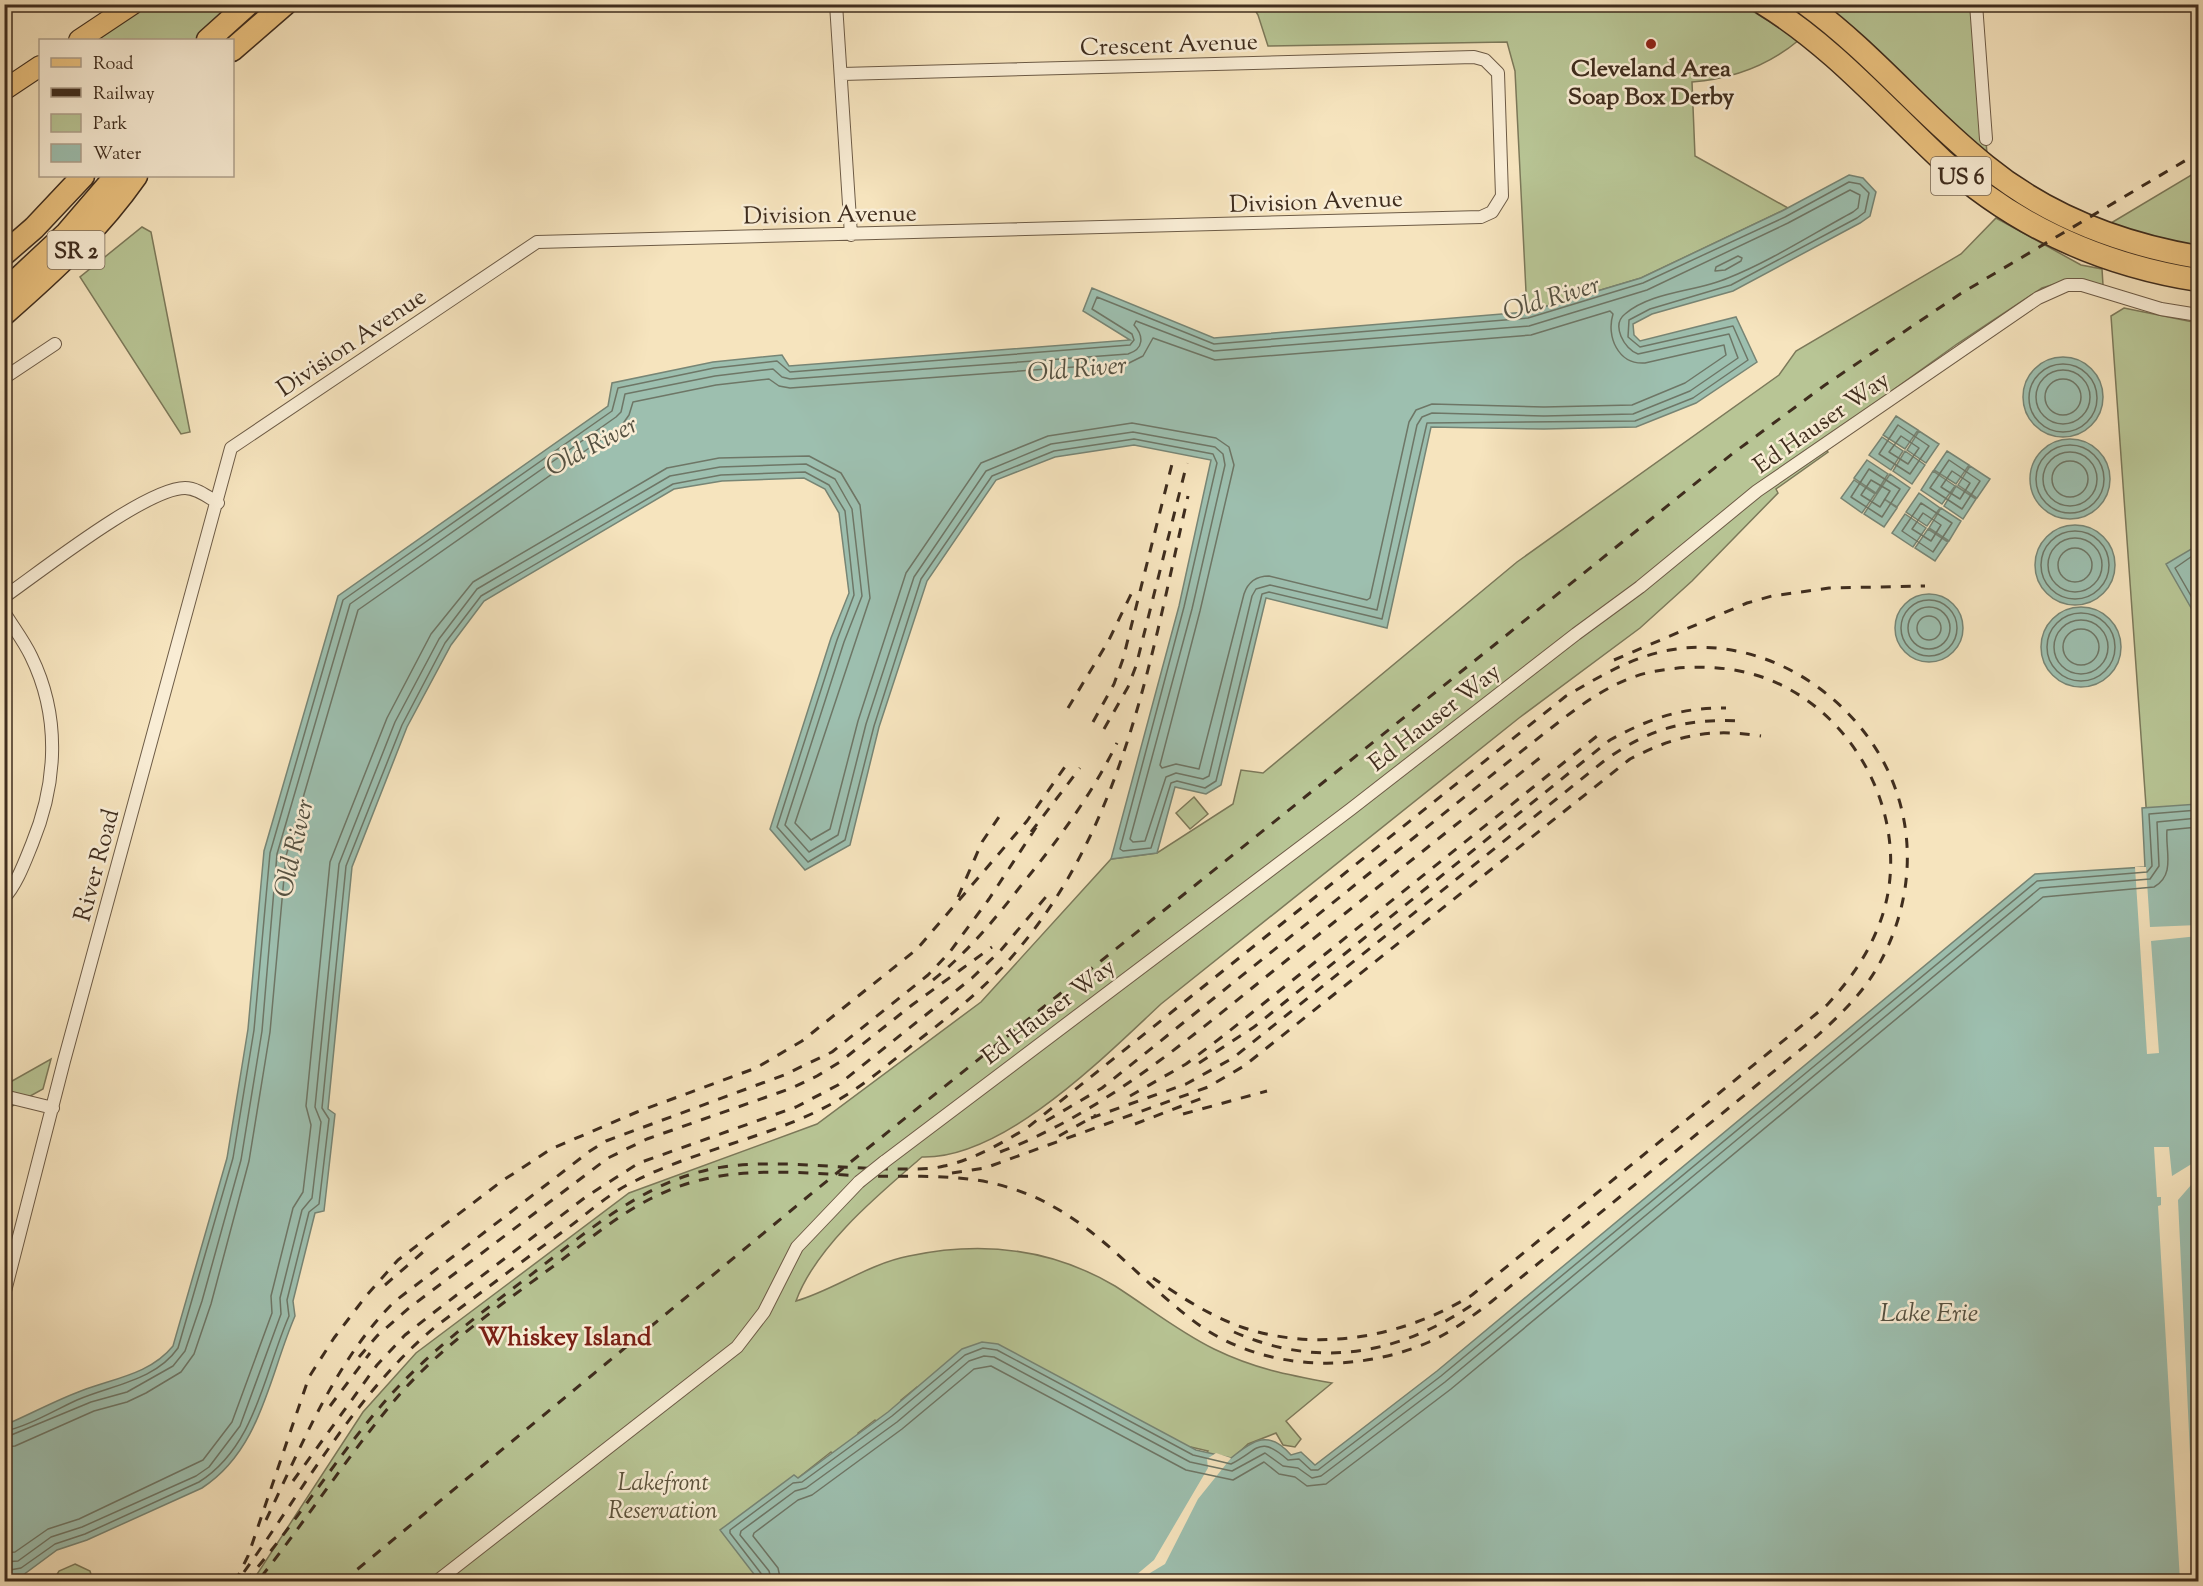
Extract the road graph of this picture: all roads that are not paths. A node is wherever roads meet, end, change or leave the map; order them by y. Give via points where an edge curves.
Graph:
1 (133, 4) edge
2 (248, 4) edge
3 (285, 4) edge
4 (836, 4) edge
5 (1764, 4) edge
6 (1806, 4) edge
7 (1976, 4) edge
8 (80, 39) edge
9 (209, 39) edge
10 (234, 49) edge
11 (39, 67) edge
12 (842, 74) junction
13 (4, 90) edge
14 (1986, 139) dead end
15 (82, 177) edge
16 (104, 177) edge
17 (115, 177) edge
18 (135, 177) edge
19 (1492, 212) joint
20 (851, 235) junction
21 (4, 254) edge
22 (2199, 257) edge
23 (4, 279) edge
24 (2199, 280) edge
25 (4, 292) edge
26 (4, 314) edge
27 (2199, 315) edge
28 (55, 344) dead end
29 (4, 378) edge
30 (231, 448) joint
31 (218, 503) junction
32 (4, 597) edge
33 (4, 612) edge
34 (4, 898) edge
35 (4, 1095) edge
36 (53, 1108) junction
37 (10, 1247) edge
38 (4, 1295) edge
39 (4, 1573) edge
40 (6, 1581) edge
41 (436, 1581) edge

1 - 8 main road
2 - 9 highway
3 - 10 highway
4 - 12 street
5 - 24 highway, US 6 via 1831,53 1941,158 2001,207 2089,252 2144,270
6 - 22 highway, US 6 via 1853,41 1965,149 2022,192 2064,216 2108,234
7 - 14 street
11 - 13 main road
12 - 19 street, Crescent Avenue via 1474,57 1494,68 1498,80 1502,196
12 - 20 street
15 - 21 highway, SR 2
16 - 23 highway via 58,231
17 - 25 highway via 67,233
18 - 26 highway, SR 2 via 80,245
19 - 20 street, Division Avenue via 1481,217
20 - 30 street, Division Avenue via 537,242
27 - 41 street, Ed Hauser Way, bridge via 2161,309 2082,285 2067,285 2038,298 1757,491 1640,587 859,1182 797,1247 764,1312 737,1347
28 - 29 street
30 - 31 street, River Road
31 - 32 street via 188,488 156,495 104,526
31 - 36 street, River Road
33 - 34 street via 31,656 46,701 53,745 45,812
35 - 36 street
36 - 37 street, River Road
37 - 38 street, River Road
39 - 40 street

